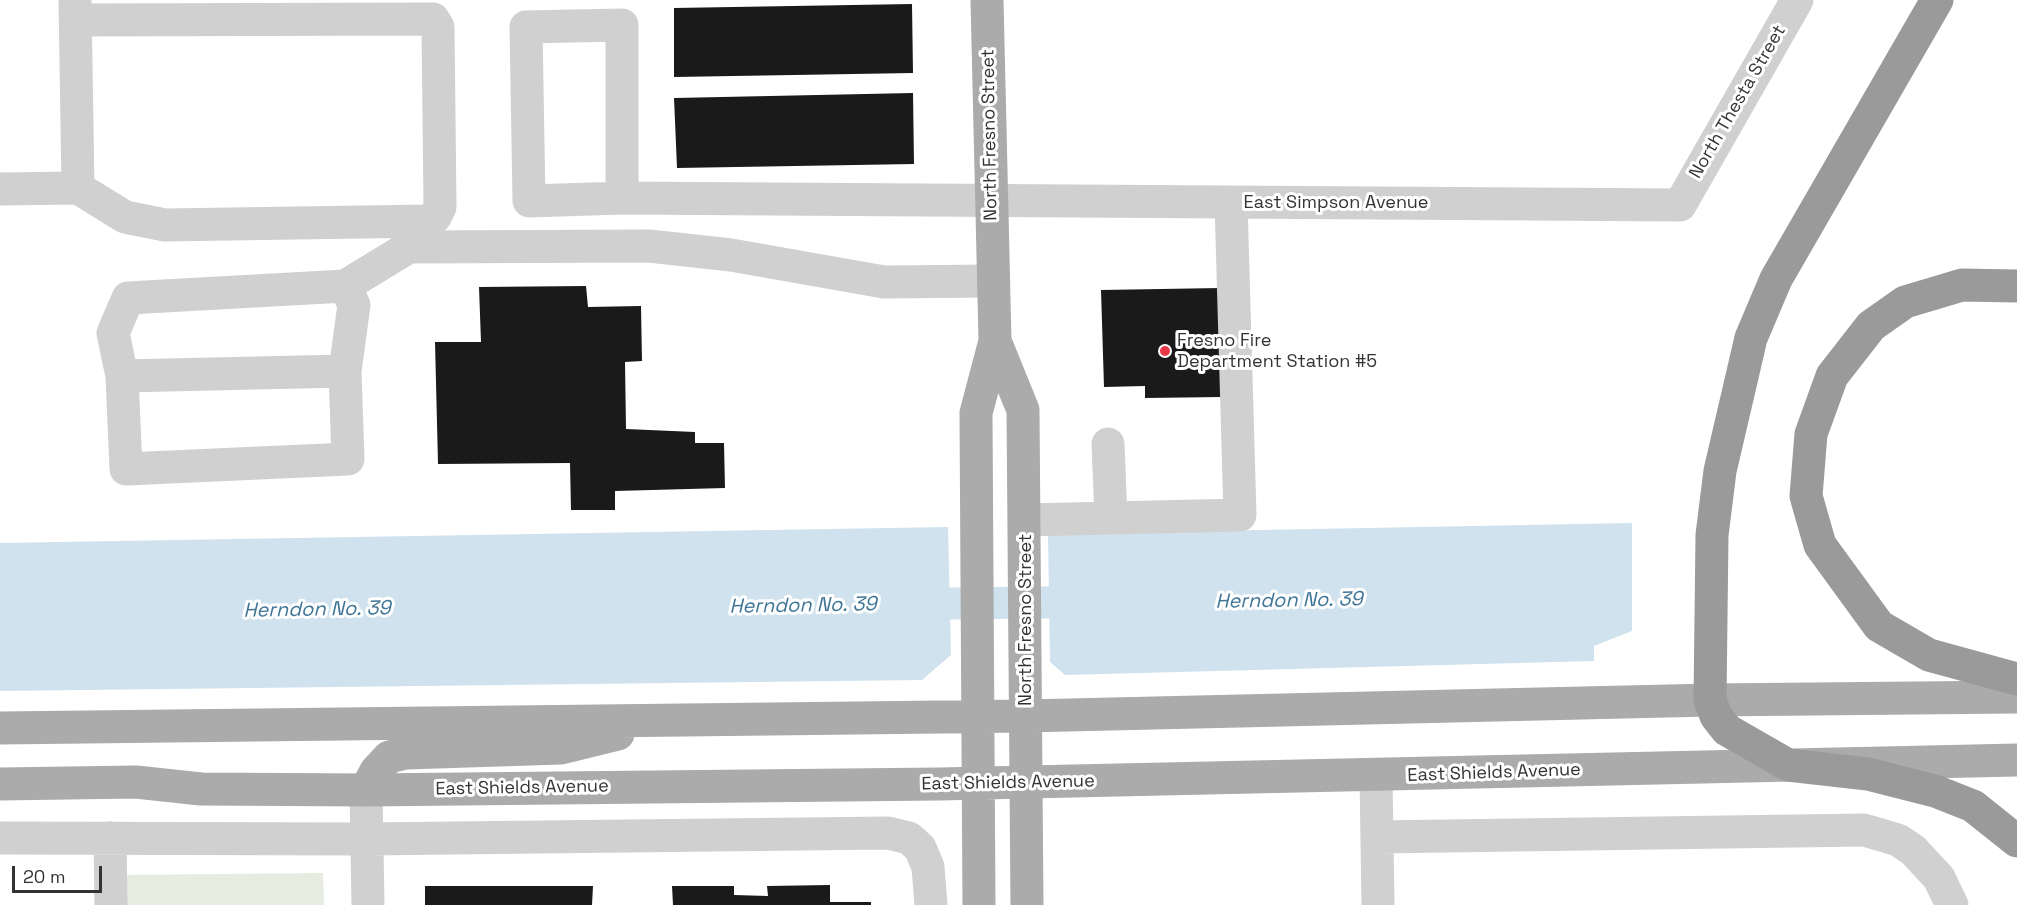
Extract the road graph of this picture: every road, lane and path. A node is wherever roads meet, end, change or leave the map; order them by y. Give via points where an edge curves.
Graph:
1 (987, 0) edge
2 (1797, 0) edge
3 (1937, 0) edge
4 (75, 10) edge
5 (78, 188) junction
6 (0, 189) edge
7 (622, 198) junction
8 (992, 202) junction
9 (1231, 203) junction
10 (1680, 205) joint
11 (993, 281) junction
12 (345, 286) junction
13 (2017, 286) edge
14 (995, 341) junction
15 (345, 371) junction
16 (122, 376) junction
17 (1108, 444) dead end
18 (1111, 518) junction
19 (1025, 520) junction
20 (2017, 679) edge
21 (2017, 697) edge
22 (1710, 699) junction
23 (1026, 716) junction
24 (978, 717) junction
25 (675, 721) junction
26 (0, 728) edge
27 (2017, 760) edge
28 (1788, 765) junction
29 (1376, 776) junction
30 (1025, 782) junction
31 (978, 783) junction
32 (0, 784) edge
33 (366, 790) junction
34 (1377, 837) junction
35 (0, 838) edge
36 (110, 838) junction
37 (367, 839) junction
38 (2017, 841) edge
39 (111, 905) edge
40 (368, 905) edge
41 (931, 905) edge
42 (979, 905) edge
43 (1027, 905) edge
44 (1378, 905) edge
45 (1952, 905) edge

1 - 8 main road, North Fresno Street
2 - 10 street, North Thesta Street
3 - 22 highway via 1776,279 1751,338 1720,471 1712,535
4 - 5 street
4 - 5 street via 433,19 438,27 440,207 435,218 165,225 125,217
5 - 6 street
7 - 7 street, East Simpson Avenue via 530,201 526,27 622,25
7 - 8 street, East Simpson Avenue
8 - 9 street, East Simpson Avenue
8 - 11 main road, North Fresno Street
9 - 10 street, East Simpson Avenue
9 - 18 street via 1240,515
11 - 12 street via 884,282 731,255 649,246 409,247
11 - 14 main road, North Fresno Street
12 - 15 street via 354,305
12 - 16 street via 128,298 113,333
13 - 20 highway via 1962,285 1905,302 1871,326 1832,376 1811,434 1806,496 1820,545 1879,626 1929,655
14 - 19 main road, North Fresno Street via 1023,410
14 - 24 main road, North Fresno Street via 976,413
15 - 16 street
15 - 16 street via 348,459 126,469
17 - 18 street
18 - 19 street
19 - 23 main road, North Fresno Street
21 - 22 main road
22 - 23 main road
22 - 28 highway via 1727,730
23 - 24 main road
23 - 30 main road, North Fresno Street
24 - 25 main road
24 - 31 main road, North Fresno Street
25 - 26 main road
25 - 33 main road via 561,748 406,753 389,757
27 - 28 main road, East Shields Avenue
28 - 29 main road, East Shields Avenue
28 - 38 highway via 1868,774 1935,791 1973,806
29 - 30 main road, East Shields Avenue
29 - 34 street
30 - 31 main road, East Shields Avenue
30 - 43 main road, North Fresno Street
31 - 33 main road, East Shields Avenue
31 - 42 main road, North Fresno Street
32 - 33 main road, East Shields Avenue via 136,782 201,789
33 - 37 street
34 - 44 street
34 - 45 street via 1864,830 1898,840 1913,850 1939,878
35 - 36 street
36 - 37 street
36 - 39 street
37 - 40 street
37 - 41 street via 888,833 909,838 920,848 928,867

